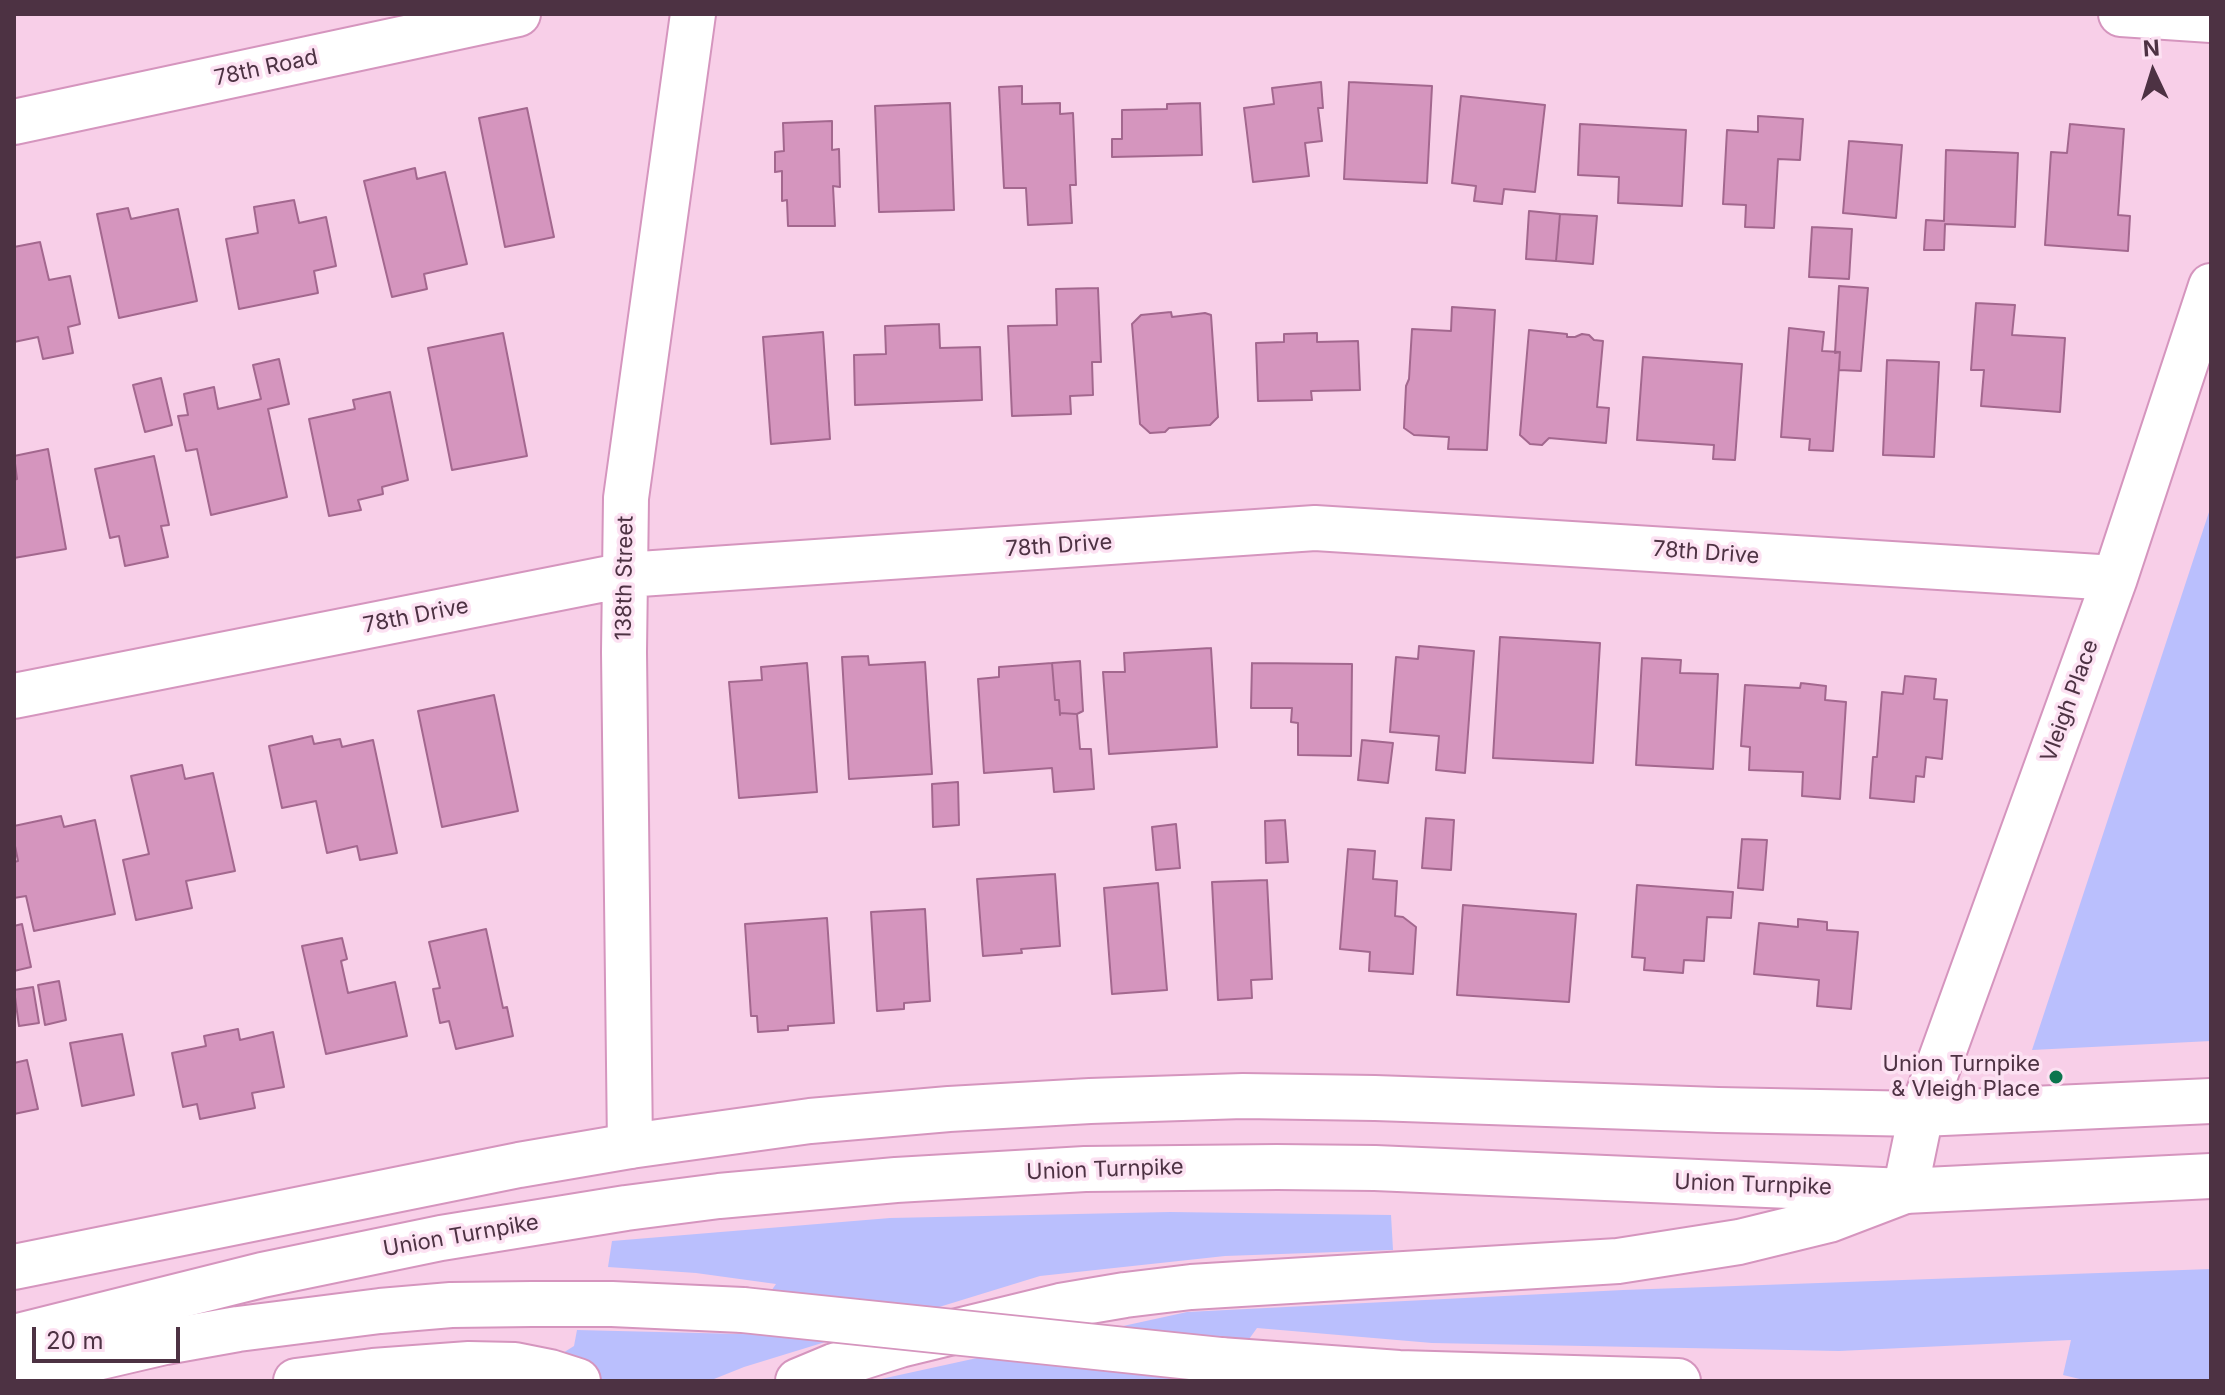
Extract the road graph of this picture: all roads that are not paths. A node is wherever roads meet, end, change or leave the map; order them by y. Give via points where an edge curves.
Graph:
1 (518, 14) edge
2 (693, 14) edge
3 (2121, 14) edge
4 (2211, 20) edge
5 (14, 122) edge
6 (2211, 286) edge
7 (625, 575) junction
8 (2115, 578) junction
9 (14, 696) edge
10 (2211, 1101) edge
11 (1921, 1114) junction
12 (630, 1146) junction
13 (2211, 1176) edge
14 (1905, 1191) junction
15 (14, 1267) edge
16 (14, 1337) edge
17 (14, 1370) edge
18 (296, 1381) edge
19 (578, 1381) edge
20 (798, 1381) edge
21 (1678, 1381) edge

1 - 5 main road, 78th Road
2 - 7 main road, 138th Street via 626,498
3 - 4 main road
6 - 8 main road, Vleigh Place
7 - 8 main road, 78th Drive via 1315,528
7 - 9 main road, 78th Drive
7 - 12 main road, 138th Street
8 - 11 main road, Vleigh Place
10 - 11 main road
11 - 12 main road via 1243,1096 949,1109 810,1121
11 - 14 main road, Vleigh Place
12 - 15 main road
13 - 14 main road, Union Turnpike
14 - 16 main road, Union Turnpike via 1375,1168 1085,1169 896,1180 719,1196 441,1238 262,1275
14 - 20 main road via 1829,1220 1739,1242 1618,1261 1191,1287 1060,1306 900,1345
17 - 21 main road, bridge via 311,1318 451,1305 612,1304 743,1310 1220,1360 1399,1373
18 - 19 main road via 469,1364 515,1365

